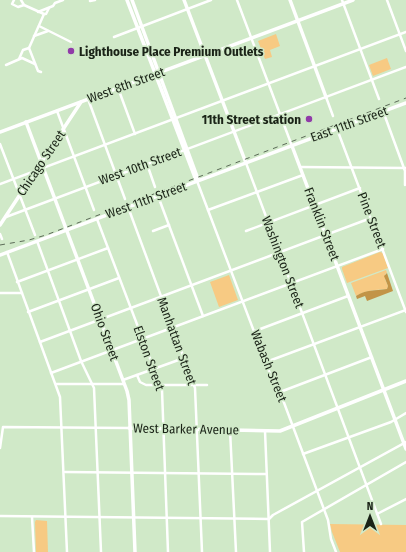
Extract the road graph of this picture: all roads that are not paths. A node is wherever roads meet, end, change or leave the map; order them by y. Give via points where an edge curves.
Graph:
1 (14, 0) edge
2 (21, 0) edge
3 (63, 0) edge
4 (89, 0) edge
5 (95, 0) edge
6 (127, 0) edge
7 (132, 0) edge
8 (184, 0) edge
9 (211, 0) edge
10 (237, 0) edge
11 (290, 0) edge
12 (353, 0) edge
13 (387, 0) edge
14 (342, 2) edge
15 (24, 5) junction
16 (49, 8) junction
17 (188, 9) junction
18 (38, 12) junction
19 (44, 14) junction
20 (298, 21) junction
21 (39, 26) junction
22 (140, 27) junction
23 (48, 31) junction
24 (406, 32) edge
25 (400, 35) junction
26 (34, 36) junction
27 (114, 37) dead end
28 (252, 38) junction
29 (71, 42) dead end
30 (29, 48) junction
31 (360, 49) junction
32 (406, 51) edge
33 (205, 56) junction
34 (18, 60) junction
35 (35, 64) junction
36 (6, 65) dead end
37 (315, 67) junction
38 (406, 67) edge
39 (41, 72) dead end
40 (157, 73) junction
41 (372, 80) junction
42 (269, 83) junction
43 (118, 88) junction
44 (326, 97) junction
45 (87, 99) junction
46 (379, 99) dead end
47 (82, 101) junction
48 (222, 101) junction
49 (406, 103) edge
50 (57, 111) junction
51 (383, 112) junction
52 (280, 114) junction
53 (333, 116) dead end
54 (174, 119) junction
55 (26, 122) junction
56 (64, 129) junction
57 (338, 129) junction
58 (0, 132) edge
59 (234, 132) junction
60 (135, 134) junction
61 (0, 144) edge
62 (104, 145) junction
63 (292, 146) junction
64 (185, 150) junction
65 (74, 156) junction
66 (41, 162) junction
67 (246, 163) junction
68 (147, 164) junction
69 (300, 167) junction
70 (43, 168) junction
71 (352, 168) junction
72 (405, 168) edge
73 (35, 171) junction
74 (303, 174) junction
75 (116, 175) junction
76 (13, 179) junction
77 (197, 181) junction
78 (0, 184) edge
79 (405, 185) edge
80 (85, 186) junction
81 (155, 187) dead end
82 (360, 188) junction
83 (256, 192) junction
84 (19, 195) junction
85 (158, 196) junction
86 (55, 198) junction
87 (125, 199) dead end
88 (315, 205) junction
89 (128, 207) junction
90 (25, 210) junction
91 (94, 210) dead end
92 (208, 210) junction
93 (5, 217) junction
94 (371, 218) junction
95 (97, 219) junction
96 (0, 220) edge
97 (268, 222) junction
98 (0, 225) edge
99 (169, 225) junction
100 (67, 230) junction
101 (154, 231) dead end
102 (246, 231) dead end
103 (0, 234) edge
104 (35, 236) dead end
105 (326, 236) junction
106 (2, 239) dead end
107 (37, 241) junction
108 (108, 248) junction
109 (383, 249) junction
110 (7, 252) junction
111 (279, 253) junction
112 (0, 255) edge
113 (78, 259) junction
114 (338, 266) junction
115 (48, 271) junction
116 (231, 271) junction
117 (119, 278) junction
118 (17, 282) junction
119 (291, 284) junction
120 (192, 286) junction
121 (89, 289) junction
122 (0, 293) edge
123 (22, 293) junction
124 (349, 296) junction
125 (161, 297) junction
126 (59, 301) junction
127 (243, 301) junction
128 (131, 308) junction
129 (406, 310) edge
130 (28, 312) junction
131 (302, 314) junction
132 (203, 316) junction
133 (100, 320) junction
134 (172, 327) junction
135 (360, 327) junction
136 (70, 331) junction
137 (255, 331) junction
138 (142, 339) junction
139 (40, 342) junction
140 (314, 344) junction
141 (112, 350) junction
142 (372, 357) junction
143 (184, 358) junction
144 (81, 361) junction
145 (266, 362) junction
146 (153, 369) junction
147 (51, 373) junction
148 (325, 374) junction
149 (137, 375) junction
150 (406, 381) edge
151 (123, 382) junction
152 (91, 383) junction
153 (56, 384) junction
154 (160, 385) junction
155 (194, 385) junction
156 (207, 385) dead end
157 (384, 389) junction
158 (280, 392) junction
159 (337, 408) junction
160 (406, 413) edge
161 (395, 419) junction
162 (292, 425) junction
163 (62, 428) junction
164 (96, 428) junction
165 (129, 428) junction
166 (164, 429) junction
167 (197, 430) junction
168 (230, 430) junction
169 (265, 430) junction
170 (348, 438) junction
171 (405, 442) edge
172 (0, 448) edge
173 (406, 449) edge
174 (303, 454) junction
175 (406, 462) edge
176 (360, 467) junction
177 (65, 472) junction
178 (98, 473) junction
179 (131, 473) junction
180 (165, 474) junction
181 (199, 474) junction
182 (266, 474) junction
183 (233, 475) junction
184 (366, 485) junction
185 (317, 491) junction
186 (406, 499) edge
187 (323, 509) junction
188 (377, 514) junction
189 (0, 516) edge
190 (32, 517) junction
191 (66, 517) junction
192 (100, 517) junction
193 (133, 518) junction
194 (167, 518) junction
195 (201, 519) junction
196 (235, 519) junction
197 (268, 519) junction
198 (381, 524) dead end
199 (34, 552) edge
200 (67, 552) edge
201 (101, 552) edge
202 (135, 552) edge
203 (168, 552) edge
204 (202, 552) edge
205 (236, 552) edge
206 (270, 552) edge
207 (304, 552) edge
208 (336, 552) edge

1 - 15 street via 12,4 18,7
2 - 15 street
3 - 16 street
4 - 5 street
6 - 22 street, Wabash Street
7 - 22 street, Wabash Street
8 - 17 street, Washington Street
9 - 17 street
10 - 28 street, Franklin Street
11 - 20 street
12 - 14 street, West 8th Street
13 - 25 street
14 - 20 street, West 8th Street
14 - 31 street
15 - 18 street
16 - 18 street
16 - 19 street
17 - 22 street
17 - 33 street, Washington Street
18 - 19 street
19 - 21 street
20 - 28 street, West 8th Street
20 - 37 street
21 - 23 street
21 - 26 street
22 - 27 street
22 - 40 street, Wabash Street
23 - 26 street
23 - 29 street
24 - 25 street
25 - 31 street
25 - 32 street
26 - 30 street
28 - 33 street, West 8th Street
28 - 42 street, Franklin Street
30 - 34 street via 23,50
30 - 35 street
31 - 37 street
31 - 41 street
33 - 40 street, West 8th Street
33 - 48 street, Washington Street
34 - 35 street via 22,58
34 - 36 street
35 - 39 street
37 - 42 street
37 - 44 street
38 - 41 street, West 10th Street
40 - 43 street, West 8th Street
40 - 54 street, Wabash Street
41 - 44 street, West 10th Street
41 - 46 street
42 - 48 street
42 - 52 street, Franklin Street
43 - 45 street, West 8th Street
43 - 60 street
44 - 52 street, West 10th Street
44 - 53 street
45 - 47 street, West 8th Street
45 - 62 street
47 - 50 street, West 8th Street
47 - 56 street, Chicago Street
48 - 54 street
48 - 59 street, Washington Street
49 - 51 street, East 11th Street
50 - 55 street, West 8th Street
50 - 56 street
51 - 57 street, East 11th Street
51 - 72 street
52 - 59 street, West 10th Street
52 - 63 street, Franklin Street
54 - 60 street
54 - 64 street, Wabash Street
55 - 58 street, West 8th Street
55 - 66 street, Ohio Street
56 - 65 street
56 - 66 street, Chicago Street
57 - 63 street, East 11th Street
57 - 71 street, Pine Street
59 - 64 street, West 10th Street
59 - 67 street, Washington Street
60 - 62 street
61 - 76 street
62 - 65 street
62 - 75 street
63 - 67 street, West 11th Street
63 - 69 street, Franklin Street
64 - 68 street, West 10th Street
64 - 77 street, Wabash Street
65 - 70 street
65 - 80 street
66 - 70 street, Ohio Street
66 - 73 street, Chicago Street
67 - 77 street, West 11th Street
67 - 83 street, Washington Street
68 - 75 street, West 10th Street
68 - 81 street
69 - 71 street
69 - 74 street, Franklin Street
70 - 73 street
70 - 86 street, Ohio Street
71 - 72 street
71 - 82 street, Pine Street
72 - 79 street
73 - 76 street
73 - 84 street, Chicago Street
74 - 83 street
74 - 88 street, Franklin Street
75 - 80 street, West 10th Street
75 - 87 street
76 - 78 street
76 - 84 street
77 - 85 street, West 11th Street
77 - 92 street, Wabash Street
80 - 86 street, West 10th Street
80 - 91 street
82 - 88 street
82 - 94 street, Pine Street
83 - 92 street
83 - 97 street, Washington Street
84 - 90 street
84 - 93 street, Chicago Street
85 - 89 street, West 11th Street
85 - 99 street
86 - 90 street, West 10th Street
86 - 100 street, Ohio Street
88 - 97 street
88 - 105 street, Franklin Street
89 - 95 street, West 11th Street
89 - 125 street, Manhattan Street
90 - 93 street, West 10th Street
90 - 104 street
92 - 116 street, Wabash Street
93 - 96 street, West 10th Street
93 - 98 street, Chicago Street
94 - 105 street
94 - 109 street, Pine Street
95 - 100 street, West 11th Street
95 - 108 street, Elston Street
97 - 102 street
97 - 111 street, Washington Street
99 - 101 street
99 - 120 street
100 - 107 street, West 11th Street
100 - 113 street, Ohio Street
103 - 106 street
105 - 111 street
105 - 114 street, Franklin Street
107 - 110 street, West 11th Street
107 - 115 street
108 - 113 street
108 - 117 street, Elston Street
109 - 114 street
109 - 129 street, Pine Street
110 - 112 street, West 11th Street
110 - 118 street
111 - 116 street
111 - 119 street, Washington Street
113 - 115 street
113 - 121 street, Ohio Street
114 - 119 street
114 - 124 street, Franklin Street
115 - 118 street
115 - 126 street
116 - 120 street
116 - 127 street, Wabash Street
117 - 121 street
117 - 128 street, Elston Street
118 - 123 street
119 - 127 street
119 - 131 street, Washington Street
120 - 125 street
120 - 132 street
121 - 126 street
121 - 133 street, Ohio Street
122 - 123 street
123 - 130 street
124 - 131 street
124 - 135 street, Franklin Street
125 - 128 street
125 - 134 street, Manhattan Street
126 - 130 street
126 - 136 street
127 - 132 street
127 - 137 street, Wabash Street
128 - 133 street
128 - 138 street, Elston Street
129 - 135 street
130 - 139 street
131 - 137 street
131 - 140 street, Washington Street
132 - 134 street
133 - 136 street
133 - 141 street, Ohio Street
134 - 138 street
134 - 143 street, Manhattan Street
135 - 140 street
135 - 142 street, Franklin Street
136 - 139 street
136 - 144 street
137 - 145 street, Wabash Street
138 - 141 street
138 - 146 street, Elston Street
139 - 147 street
140 - 145 street
140 - 148 street, Washington Street
141 - 144 street
141 - 151 street, Ohio Street
142 - 148 street
142 - 157 street, Franklin Street
143 - 146 street
143 - 155 street, Manhattan Street
144 - 147 street
144 - 152 street
145 - 158 street, Wabash Street
146 - 149 street
146 - 154 street, Elston Street
147 - 153 street
148 - 158 street
148 - 159 street, Washington Street
149 - 151 street
149 - 154 street via 143,384
150 - 157 street, West Barker Avenue
151 - 152 street
151 - 165 street, Ohio Street via 128,400
152 - 153 street
152 - 164 street via 94,388
153 - 163 street via 60,398
154 - 155 street
154 - 166 street, Elston Street
155 - 156 street
155 - 167 street, Manhattan Street
157 - 159 street, West Barker Avenue
157 - 161 street, Franklin Street
158 - 162 street, Wabash Street
159 - 162 street, West Barker Avenue
159 - 170 street, Washington Street
160 - 161 street
161 - 170 street
161 - 171 street, Franklin Street
162 - 169 street, West Barker Avenue via 280,430
162 - 174 street, Wabash Street
163 - 164 street, West Barker Avenue
163 - 172 street, West Barker Avenue via 3,427
163 - 177 street
164 - 165 street, West Barker Avenue
164 - 178 street
165 - 166 street, West Barker Avenue
165 - 179 street, Ohio Street
166 - 167 street, West Barker Avenue
166 - 180 street, Elston Street
167 - 168 street, West Barker Avenue
167 - 181 street, Manhattan Street
168 - 169 street, West Barker Avenue
168 - 183 street
169 - 182 street
170 - 174 street
170 - 176 street, Washington Street
171 - 173 street, Franklin Street
171 - 176 street
174 - 185 street, Wabash Street
175 - 184 street
176 - 184 street, Washington Street
176 - 185 street
177 - 178 street
177 - 191 street
178 - 179 street
178 - 192 street
179 - 180 street
179 - 193 street, Ohio Street
180 - 181 street
180 - 194 street, Elston Street
181 - 183 street
181 - 195 street, Manhattan Street
182 - 183 street
182 - 197 street
183 - 196 street
184 - 187 street
184 - 188 street, Washington Street
185 - 187 street, Wabash Street
185 - 197 street
186 - 188 street
187 - 207 street via 302,522
187 - 208 street, Wabash Street
188 - 198 street, Washington Street
189 - 190 street
190 - 191 street
190 - 199 street
191 - 192 street
191 - 200 street
192 - 193 street
192 - 201 street
193 - 194 street
193 - 202 street, Ohio Street
194 - 195 street
194 - 203 street, Elston Street
195 - 196 street
195 - 204 street, Manhattan Street
196 - 197 street
196 - 205 street
197 - 206 street

